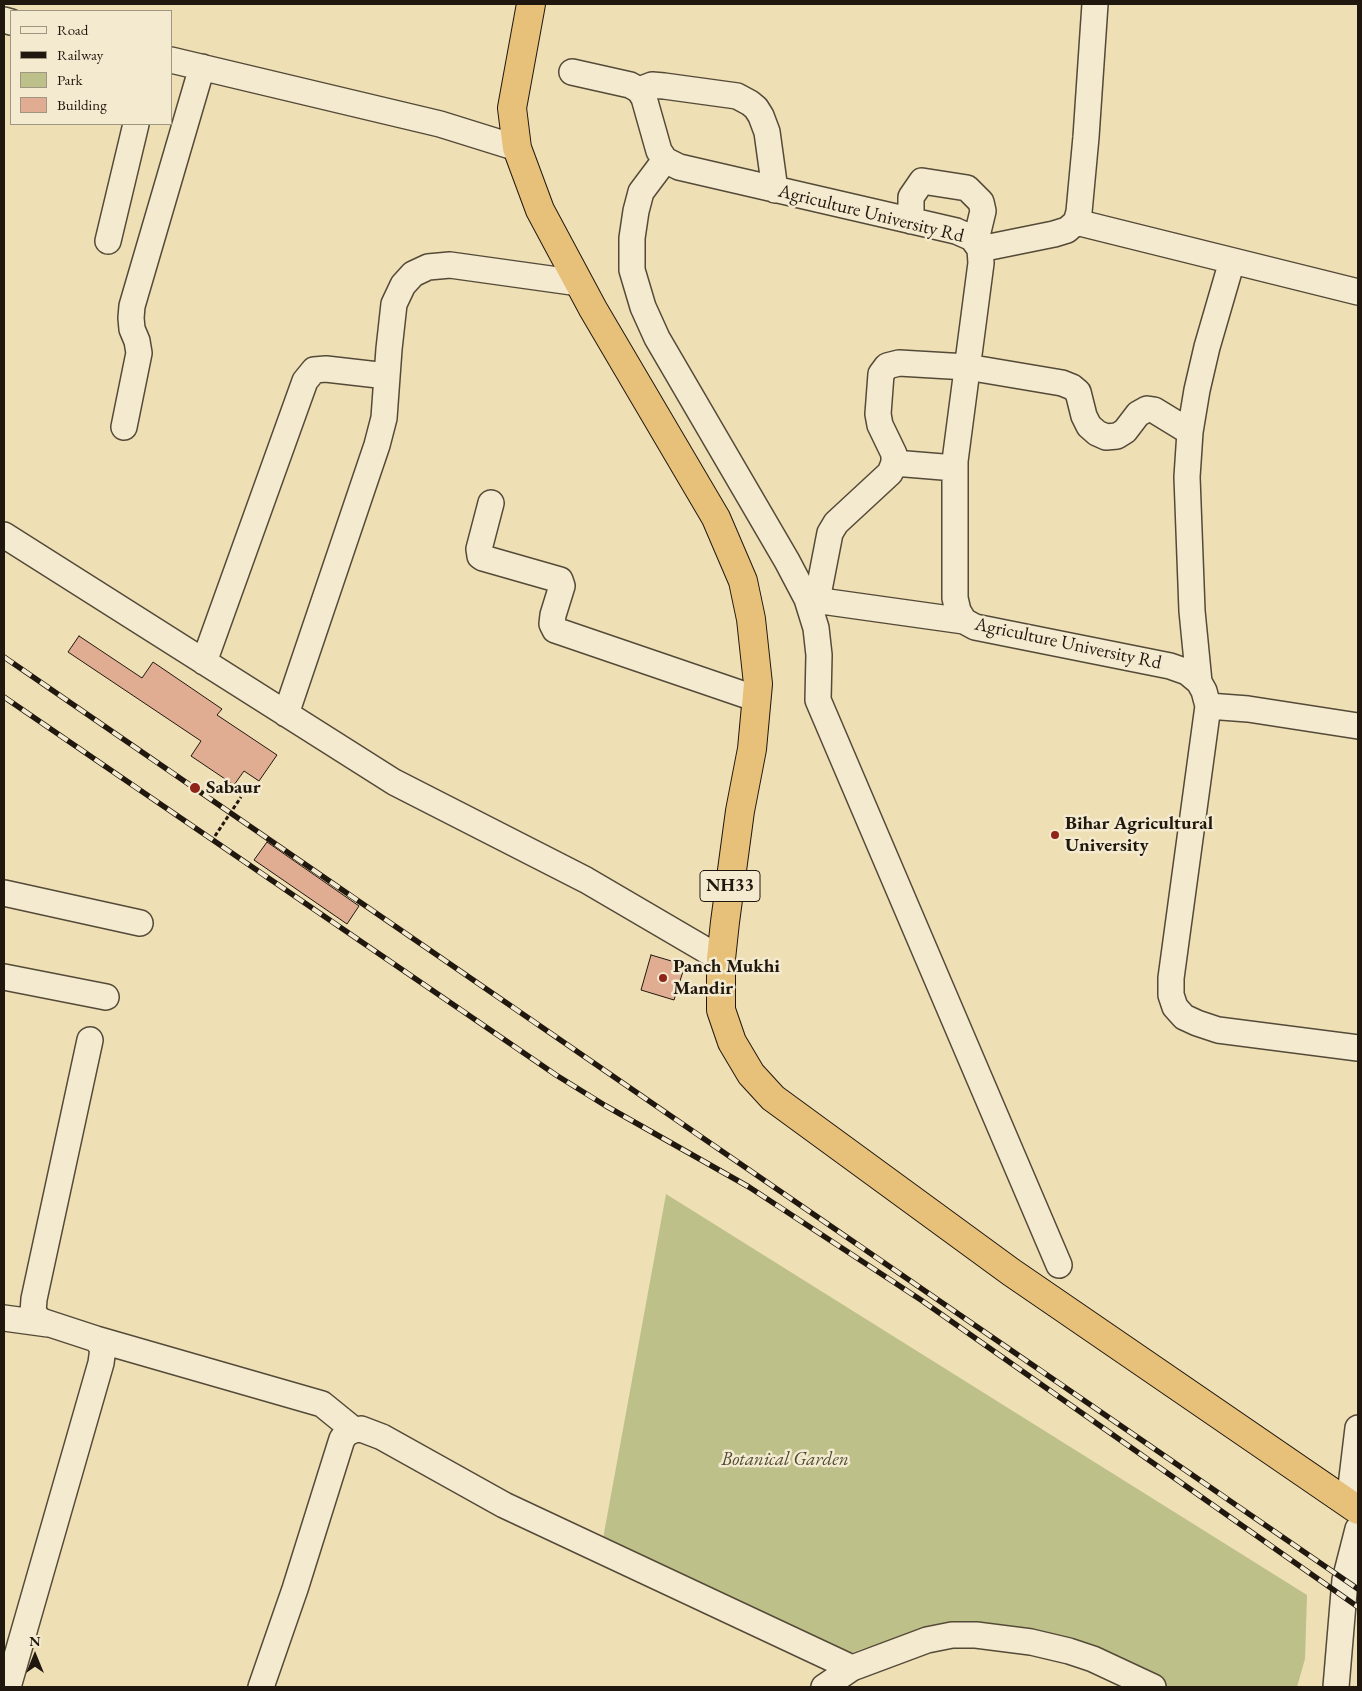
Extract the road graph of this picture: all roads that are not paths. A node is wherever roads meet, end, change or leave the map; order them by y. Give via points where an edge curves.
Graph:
1 (531, 4) edge
2 (1095, 4) edge
3 (172, 60) edge
4 (202, 67) junction
5 (572, 72) dead end
6 (639, 90) junction
7 (136, 125) edge
8 (517, 148) junction
9 (665, 160) junction
10 (775, 190) junction
11 (912, 221) junction
12 (1076, 222) junction
13 (108, 241) dead end
14 (976, 243) junction
15 (1232, 261) junction
16 (579, 283) junction
17 (1358, 292) edge
18 (968, 367) junction
19 (387, 376) junction
20 (124, 426) dead end
21 (1190, 432) junction
22 (894, 463) junction
23 (955, 468) junction
24 (490, 503) dead end
25 (4, 535) edge
26 (812, 600) junction
27 (964, 620) junction
28 (204, 662) junction
29 (1200, 682) junction
30 (757, 699) junction
31 (1208, 706) junction
32 (286, 714) junction
33 (1358, 726) edge
34 (4, 893) edge
35 (140, 923) dead end
36 (721, 959) junction
37 (4, 977) edge
38 (106, 997) dead end
39 (90, 1040) dead end
40 (1358, 1048) edge
41 (1059, 1265) dead end
42 (4, 1318) edge
43 (48, 1324) junction
44 (96, 1339) junction
45 (1358, 1428) edge
46 (354, 1430) junction
47 (1353, 1506) edge
48 (1358, 1529) edge
49 (852, 1668) junction
50 (1337, 1680) edge
51 (8, 1687) edge
52 (261, 1687) edge
53 (824, 1687) edge
54 (1154, 1687) edge
55 (1318, 1687) edge

1 - 8 highway, NH33 via 512,108
2 - 12 street
3 - 4 street
4 - 8 street via 440,124
4 - 20 street via 132,306 132,329 139,353
5 - 6 street
6 - 9 street
6 - 10 street via 652,85 664,86 737,96 750,103 761,116 766,132
7 - 13 street
8 - 16 highway, NH33 via 540,210
9 - 10 street, Agriculture University Rd via 679,167
9 - 26 street via 641,192 636,211 632,270 638,294 656,338
10 - 11 street, Agriculture University Rd
11 - 14 street, Agriculture University Rd via 956,230
11 - 14 street via 911,197 922,181 968,188 981,202 983,211
12 - 14 street via 1067,230 1054,234
12 - 15 street
14 - 18 street, Agriculture University Rd via 981,263
15 - 17 street
15 - 21 street via 1207,347
16 - 19 street via 450,265 428,267 413,274 403,285 394,304
16 - 30 highway, NH33 via 716,518 743,581 751,619
18 - 21 street via 1072,387 1078,392 1089,426 1106,437 1125,431 1146,409 1154,410
18 - 22 street via 899,364 888,366 881,374 878,414 894,454
18 - 23 street, Agriculture University Rd
19 - 28 street via 326,369 314,370 306,381
19 - 32 street via 384,418 377,445
21 - 29 street via 1187,477 1192,611
22 - 23 street
22 - 26 street via 890,473 836,522
23 - 27 street, Agriculture University Rd via 955,598
24 - 30 street via 478,549 480,556 560,580 562,586 552,615 555,630
25 - 28 street
26 - 27 street
26 - 41 street via 819,655 818,700
27 - 29 street, Agriculture University Rd via 975,626 1170,666 1188,672
28 - 32 street
29 - 31 street
30 - 36 highway, NH33
31 - 33 street via 1248,708
31 - 40 street via 1171,978 1175,1007 1197,1024 1218,1030
32 - 36 street via 394,782 586,880
34 - 35 street
36 - 47 highway, NH33 via 721,1010 751,1074 772,1098 1011,1272
37 - 38 street
39 - 43 street via 34,1299 33,1313
42 - 43 street
43 - 44 street
44 - 46 street via 322,1404
44 - 51 street via 103,1348 101,1363
45 - 47 street
46 - 49 street via 370,1431 504,1505
46 - 52 street via 342,1439
48 - 50 street via 1345,1580
49 - 53 street
49 - 54 street via 927,1640 976,1635 1069,1651
50 - 55 street

